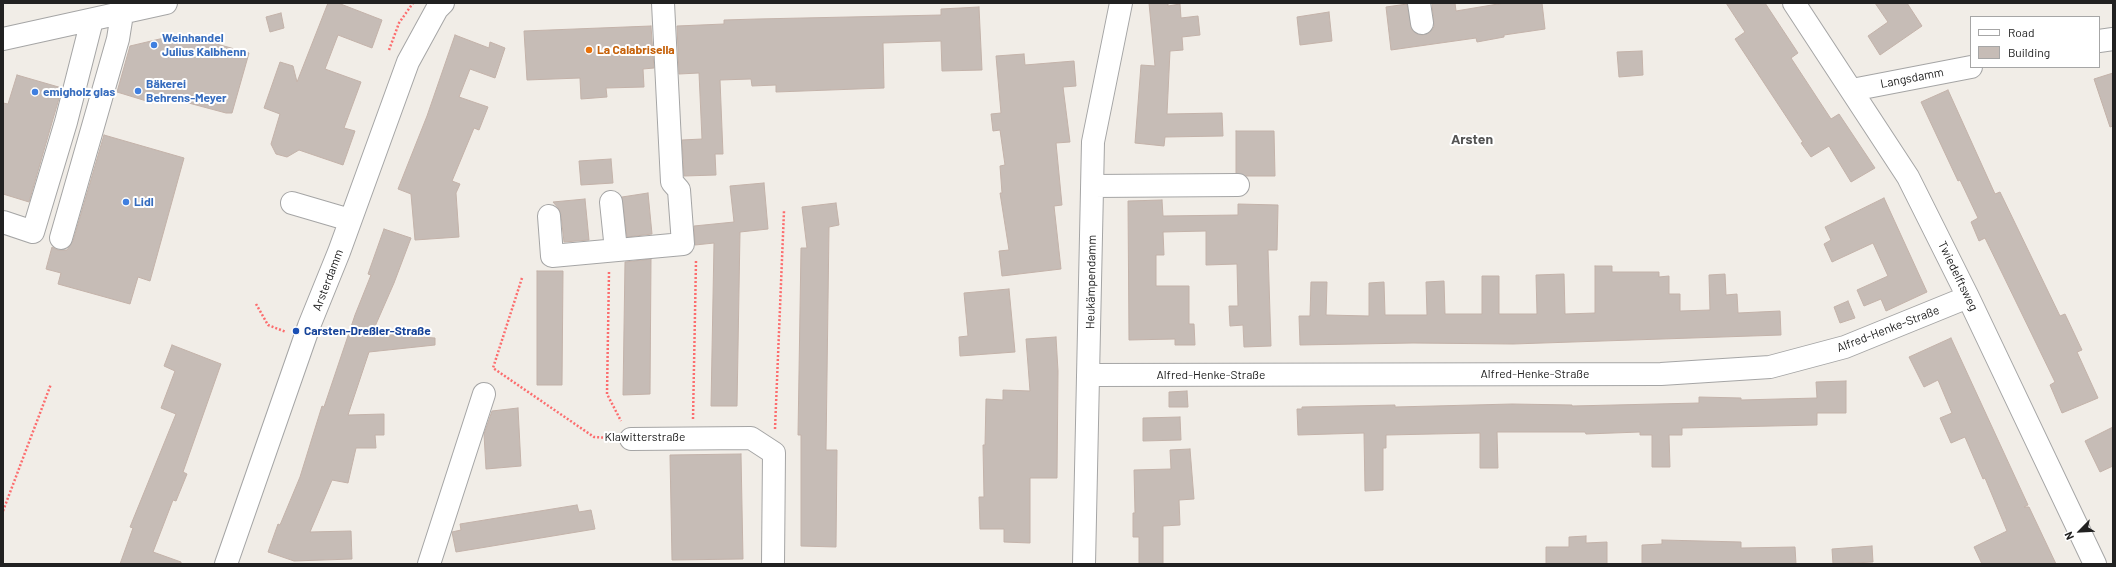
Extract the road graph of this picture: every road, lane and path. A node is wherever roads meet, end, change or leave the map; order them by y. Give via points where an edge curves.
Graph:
1 (166, 3) edge
2 (663, 3) edge
3 (1121, 3) edge
4 (1794, 3) edge
5 (436, 5) edge
6 (122, 14) junction
7 (92, 20) junction
8 (2113, 38) edge
9 (3, 39) edge
10 (2100, 41) edge
11 (1970, 67) edge
12 (1852, 90) junction
13 (1238, 185) dead end
14 (1093, 186) junction
15 (611, 202) dead end
16 (292, 203) dead end
17 (784, 211) dead end
18 (549, 216) dead end
19 (350, 220) junction
20 (3, 222) edge
21 (61, 238) dead end
22 (612, 259) junction
23 (696, 260) dead end
24 (522, 278) dead end
25 (1968, 297) junction
26 (256, 304) dead end
27 (305, 339) junction
28 (1088, 375) junction
29 (51, 384) dead end
30 (484, 394) dead end
31 (693, 437) junction
32 (631, 439) junction
33 (774, 454) junction
34 (3, 511) edge
35 (226, 564) edge
36 (429, 564) edge
37 (773, 564) edge
38 (1084, 564) edge
39 (2095, 564) edge

1 - 6 street
2 - 22 street via 672,182 679,190 683,244
3 - 14 street, Heukämpendamm via 1093,142
4 - 12 street, Twiedelftsweg
5 - 19 street, Arsterdamm via 408,62
6 - 7 street
6 - 21 street via 118,40
7 - 9 street
7 - 20 street via 66,122 33,232
8 - 10 street
11 - 12 street, Langsdamm
12 - 25 street, Twiedelftsweg via 1908,177
13 - 14 street
14 - 28 street, Heukämpendamm
15 - 22 street
16 - 19 street
17 - 33 path
18 - 22 street via 552,256
19 - 27 street, Arsterdamm
22 - 32 path via 607,394
23 - 31 path
24 - 32 path, Klawitterstraße via 493,368 594,437
25 - 28 street, Alfred-Henke-Straße via 1845,347 1770,367 1661,374
25 - 39 street, Twiedelftsweg
26 - 27 path via 268,325
27 - 35 street, Arsterdamm
28 - 38 street, Heukämpendamm
29 - 34 path
30 - 36 street
31 - 32 street, Klawitterstraße
31 - 33 street, Klawitterstraße via 751,438
33 - 37 street

